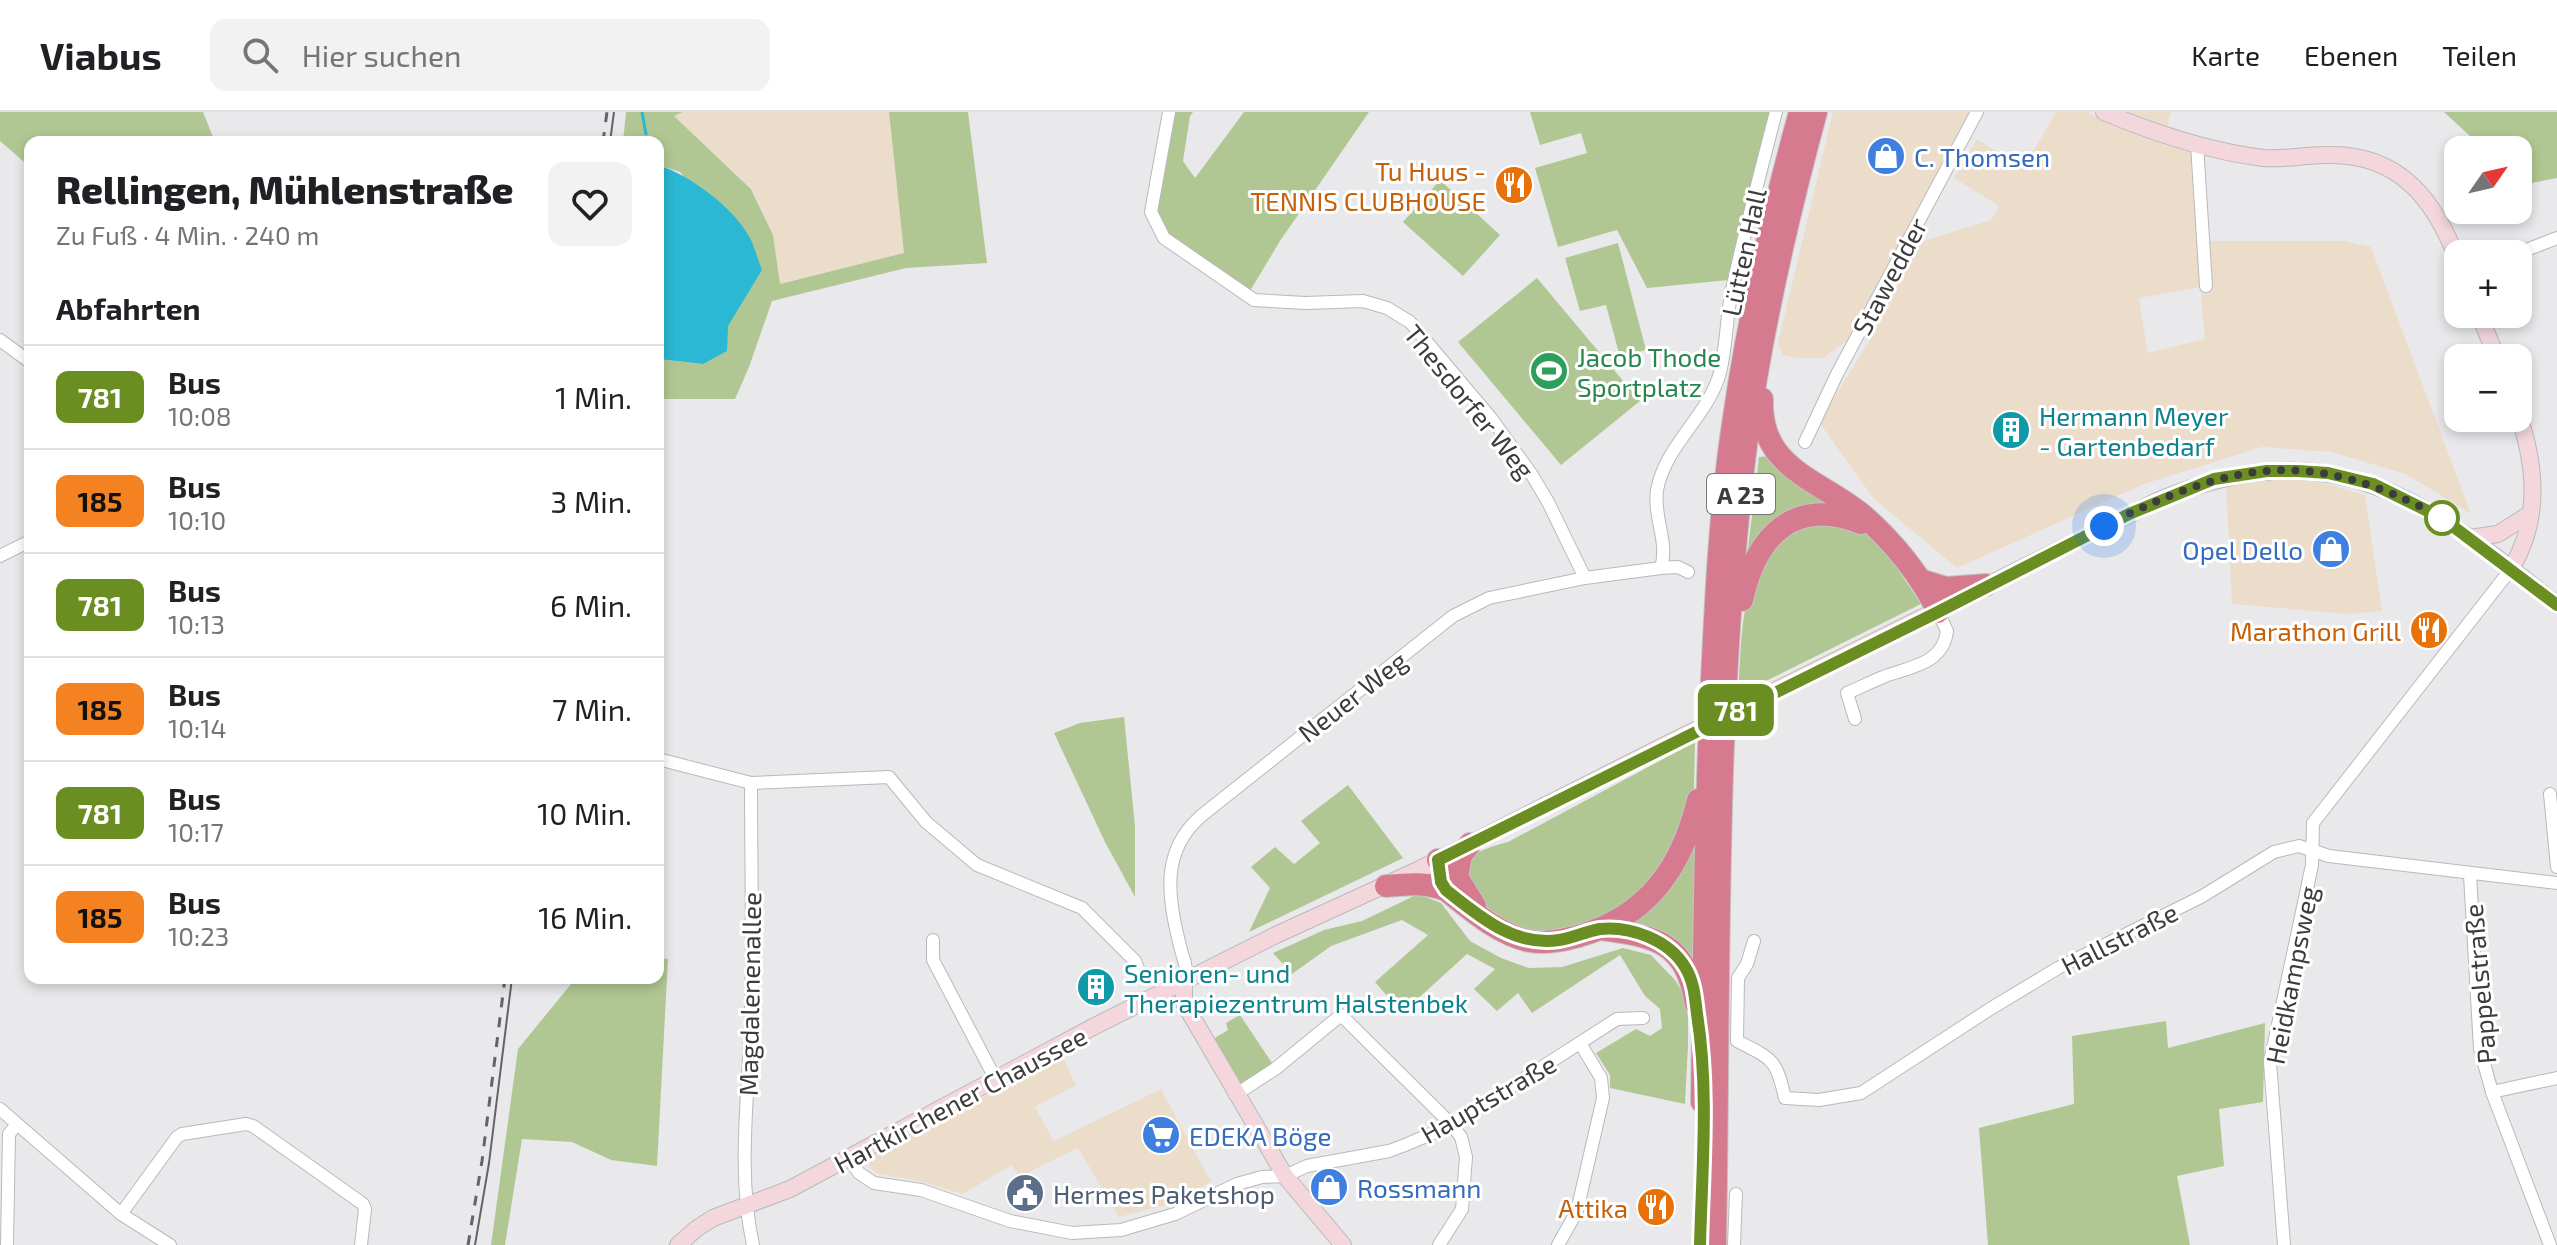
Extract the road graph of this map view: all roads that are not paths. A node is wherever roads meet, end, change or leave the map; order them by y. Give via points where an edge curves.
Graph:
1 (1169, 112) edge
2 (1776, 112) edge
3 (1800, 112) edge
4 (1816, 112) edge
5 (1977, 112) edge
6 (2104, 112) edge
7 (2197, 144) junction
8 (2448, 240) edge
9 (2555, 242) edge
10 (2532, 249) edge
11 (2206, 286) dead end
12 (1768, 310) junction
13 (0, 340) edge
14 (24, 358) edge
15 (2523, 432) edge
16 (1805, 442) dead end
17 (2531, 513) junction
18 (1881, 533) junction
19 (2470, 538) junction
20 (24, 544) edge
21 (0, 556) edge
22 (1661, 568) junction
23 (2511, 569) junction
24 (1688, 572) dead end
25 (1585, 578) junction
26 (1920, 580) junction
27 (1986, 585) junction
28 (2557, 605) edge
29 (1938, 612) junction
30 (1727, 680) junction
31 (1855, 719) dead end
32 (1708, 760) junction
33 (664, 761) edge
34 (751, 783) junction
35 (2550, 794) dead end
36 (1470, 844) junction
37 (2311, 848) junction
38 (1438, 860) junction
39 (2557, 867) edge
40 (2470, 875) junction
41 (2557, 883) edge
42 (1452, 884) junction
43 (1386, 886) junction
44 (1601, 929) junction
45 (933, 940) dead end
46 (1754, 941) dead end
47 (1140, 974) dead end
48 (1184, 982) junction
49 (1643, 1018) dead end
50 (1580, 1043) junction
51 (1703, 1054) junction
52 (995, 1078) junction
53 (2557, 1078) edge
54 (2492, 1092) junction
55 (1235, 1095) junction
56 (0, 1109) edge
57 (17, 1124) junction
58 (1452, 1125) junction
59 (850, 1159) junction
60 (1285, 1176) junction
61 (1736, 1194) dead end
62 (748, 1210) junction
63 (121, 1214) junction
64 (1071, 1239) edge
65 (7, 1245) edge
66 (170, 1245) edge
67 (361, 1245) edge
68 (678, 1245) edge
69 (753, 1245) edge
70 (1343, 1245) edge
71 (1439, 1245) edge
72 (1558, 1245) edge
73 (1700, 1245) edge
74 (1715, 1245) edge
75 (1734, 1245) edge
76 (2284, 1245) edge
77 (2550, 1245) edge

1 - 25 street, Thesdorfer Weg via 1151,212 1164,238 1254,300 1363,301 1410,322 1532,475
2 - 22 street, Lütten Hall via 1732,290 1719,378 1678,442 1657,491 1665,555
3 - 32 highway, A 23 via 1754,299 1732,434
4 - 12 highway, A 23
5 - 16 street, Stawedder
6 - 7 main road
7 - 8 main road via 2264,158 2349,156 2379,165 2405,180 2433,207
7 - 11 street
9 - 10 street
12 - 18 highway via 1762,412 1772,445 1791,468 1851,506
12 - 30 highway, A 23 via 1740,496
13 - 14 street
15 - 17 main road via 2533,473
17 - 19 main road via 2498,534
17 - 23 main road
18 - 26 highway
18 - 30 highway via 1829,513 1793,520 1771,535 1748,573
19 - 23 main road, Hartkirchener Chaussee
19 - 27 main road, Hartkirchener Chaussee via 2373,484 2328,473 2267,471 2214,479 2159,500
20 - 21 street
22 - 24 street, Neuer Weg
22 - 25 street, Neuer Weg
23 - 28 main road, Hartkirchener Chaussee
23 - 37 street via 2316,816
25 - 48 street, Neuer Weg via 1489,598 1460,611 1182,834 1169,885 1187,965
26 - 27 highway via 1946,588
26 - 29 highway
27 - 29 main road, Hartkirchener Chaussee
29 - 31 street via 1947,631 1941,650 1909,670 1847,693
29 - 36 main road, Hartkirchener Chaussee, bridge
30 - 74 highway, A 23
32 - 44 highway via 1691,830 1677,860 1642,903
32 - 51 highway, A 23
33 - 34 street
34 - 47 street via 889,777 926,822 977,865 1082,908 1129,953
34 - 62 street, Magdalenenallee
35 - 39 street
36 - 38 main road, Hartkirchener Chaussee
36 - 42 highway
37 - 40 street via 2319,854
37 - 46 street, Hallstraße via 2274,852 2201,897 2058,968 1861,1093 1819,1100 1785,1098 1771,1059 1737,1041 1738,978
37 - 76 street, Heidkampsweg via 2312,865 2270,1062
38 - 42 highway via 1441,882
38 - 43 main road, Hartkirchener Chaussee
40 - 41 street
40 - 54 street, Pappelstraße via 2480,1049
42 - 43 highway
42 - 44 highway via 1482,916 1506,933 1532,941 1558,941
43 - 48 main road, Hartkirchener Chaussee
44 - 51 highway via 1654,938 1680,959 1694,991
45 - 52 street via 933,960
48 - 52 main road, Hartkirchener Chaussee
48 - 55 main road via 1184,1003
49 - 50 street, Hauptstraße via 1617,1019
50 - 58 street, Hauptstraße
50 - 72 street, Hauptstraße via 1601,1078 1603,1098 1578,1208
51 - 73 highway, A 23
52 - 59 main road, Hartkirchener Chaussee
53 - 54 street, Pappelstraße
54 - 77 street, Pappelstraße
55 - 58 street via 1341,1015
55 - 60 main road
56 - 57 street
57 - 63 street
57 - 65 street via 9,1134
58 - 60 street, Hauptstraße via 1389,1151 1307,1166
58 - 71 street via 1466,1157 1462,1209
59 - 62 main road, Hartkirchener Chaussee
59 - 64 street, Hauptstraße via 874,1183 921,1190
60 - 64 street, Hauptstraße via 1237,1184 1143,1226
60 - 70 main road
61 - 75 street
62 - 68 main road, Hartkirchener Chaussee via 706,1222
62 - 69 street, Magdalenenallee
63 - 66 street
63 - 67 street via 177,1137 246,1124 363,1204

